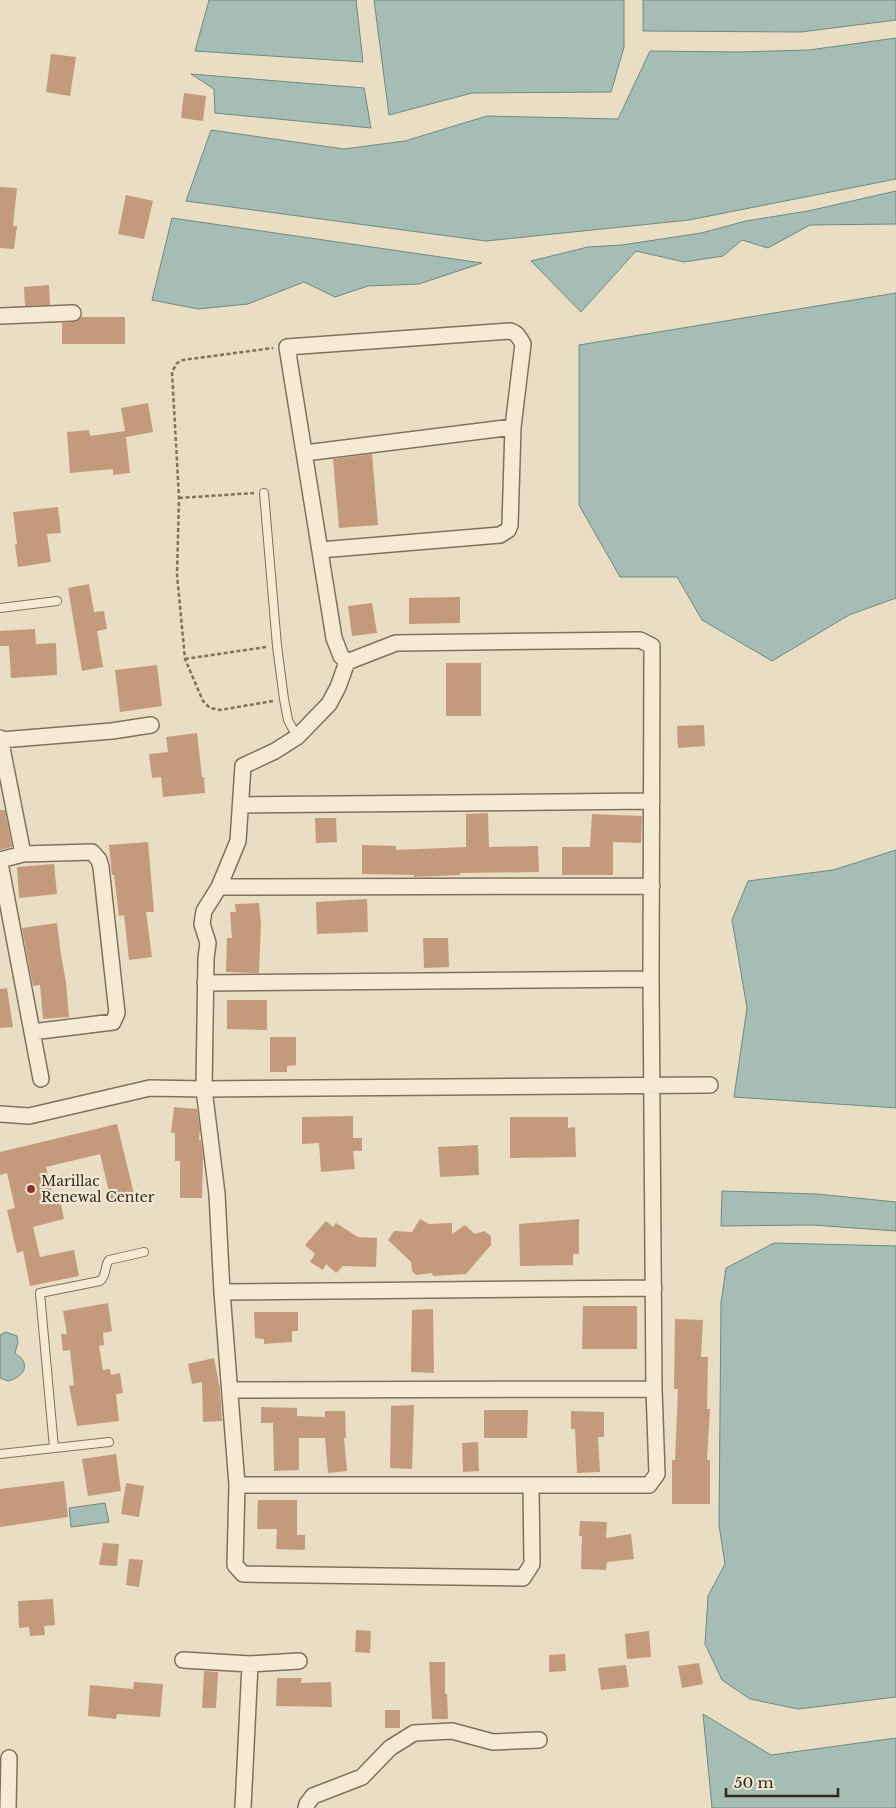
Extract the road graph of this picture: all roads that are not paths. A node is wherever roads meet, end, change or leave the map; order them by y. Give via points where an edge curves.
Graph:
1 (73, 313) dead end
2 (0, 316) edge
3 (513, 427) junction
4 (305, 453) junction
5 (264, 493) road end
6 (320, 550) junction
7 (57, 601) dead end
8 (0, 608) edge
9 (347, 662) junction
10 (150, 725) dead end
11 (297, 737) junction
12 (0, 739) edge
13 (652, 801) junction
14 (241, 805) junction
15 (22, 854) junction
16 (0, 862) edge
17 (652, 886) junction
18 (219, 887) junction
19 (652, 979) junction
20 (205, 983) junction
21 (32, 1032) junction
22 (41, 1079) dead end
23 (653, 1085) junction
24 (710, 1085) dead end
25 (204, 1089) junction
26 (0, 1114) edge
27 (144, 1252) dead end
28 (654, 1288) junction
29 (222, 1292) junction
30 (654, 1389) junction
31 (230, 1390) junction
32 (109, 1442) dead end
33 (54, 1448) junction
34 (0, 1454) edge
35 (237, 1485) junction
36 (530, 1486) junction
37 (183, 1660) dead end
38 (300, 1661) dead end
39 (250, 1664) junction
40 (539, 1740) dead end
41 (9, 1758) dead end
42 (8, 1808) edge
43 (243, 1808) edge
44 (306, 1808) edge

1 - 2 street
3 - 4 street
3 - 4 street via 523,344 519,336 510,330 287,347
3 - 6 street via 510,525 504,533
4 - 6 street
5 - 11 lane via 284,699 288,720
6 - 9 street via 334,638
7 - 8 lane
9 - 11 street via 329,704
9 - 13 street via 396,643 647,642 652,646
10 - 12 street
11 - 14 street via 243,766
12 - 15 street
13 - 14 street
13 - 17 street
14 - 18 street via 238,840
15 - 16 street
15 - 21 street via 92,852 99,860 117,1013 113,1022
16 - 21 street
17 - 18 street
17 - 19 street
18 - 20 street via 204,911 202,924 208,943
19 - 20 street
19 - 23 street
20 - 25 street
21 - 22 street
23 - 24 street
23 - 25 street
23 - 28 street
25 - 26 street via 150,1088 29,1116
25 - 29 street via 217,1194
27 - 33 lane via 109,1260 100,1281 40,1294
28 - 29 street
28 - 30 street
29 - 31 street
30 - 31 street
30 - 36 street via 657,1474 649,1485
31 - 35 street
32 - 33 lane
33 - 34 lane
35 - 36 street
35 - 36 street via 235,1565 243,1574 524,1578 532,1564
37 - 39 street
38 - 39 street
39 - 43 street
40 - 44 street via 493,1742 452,1731 414,1733 390,1748 362,1777 314,1796
41 - 42 street

